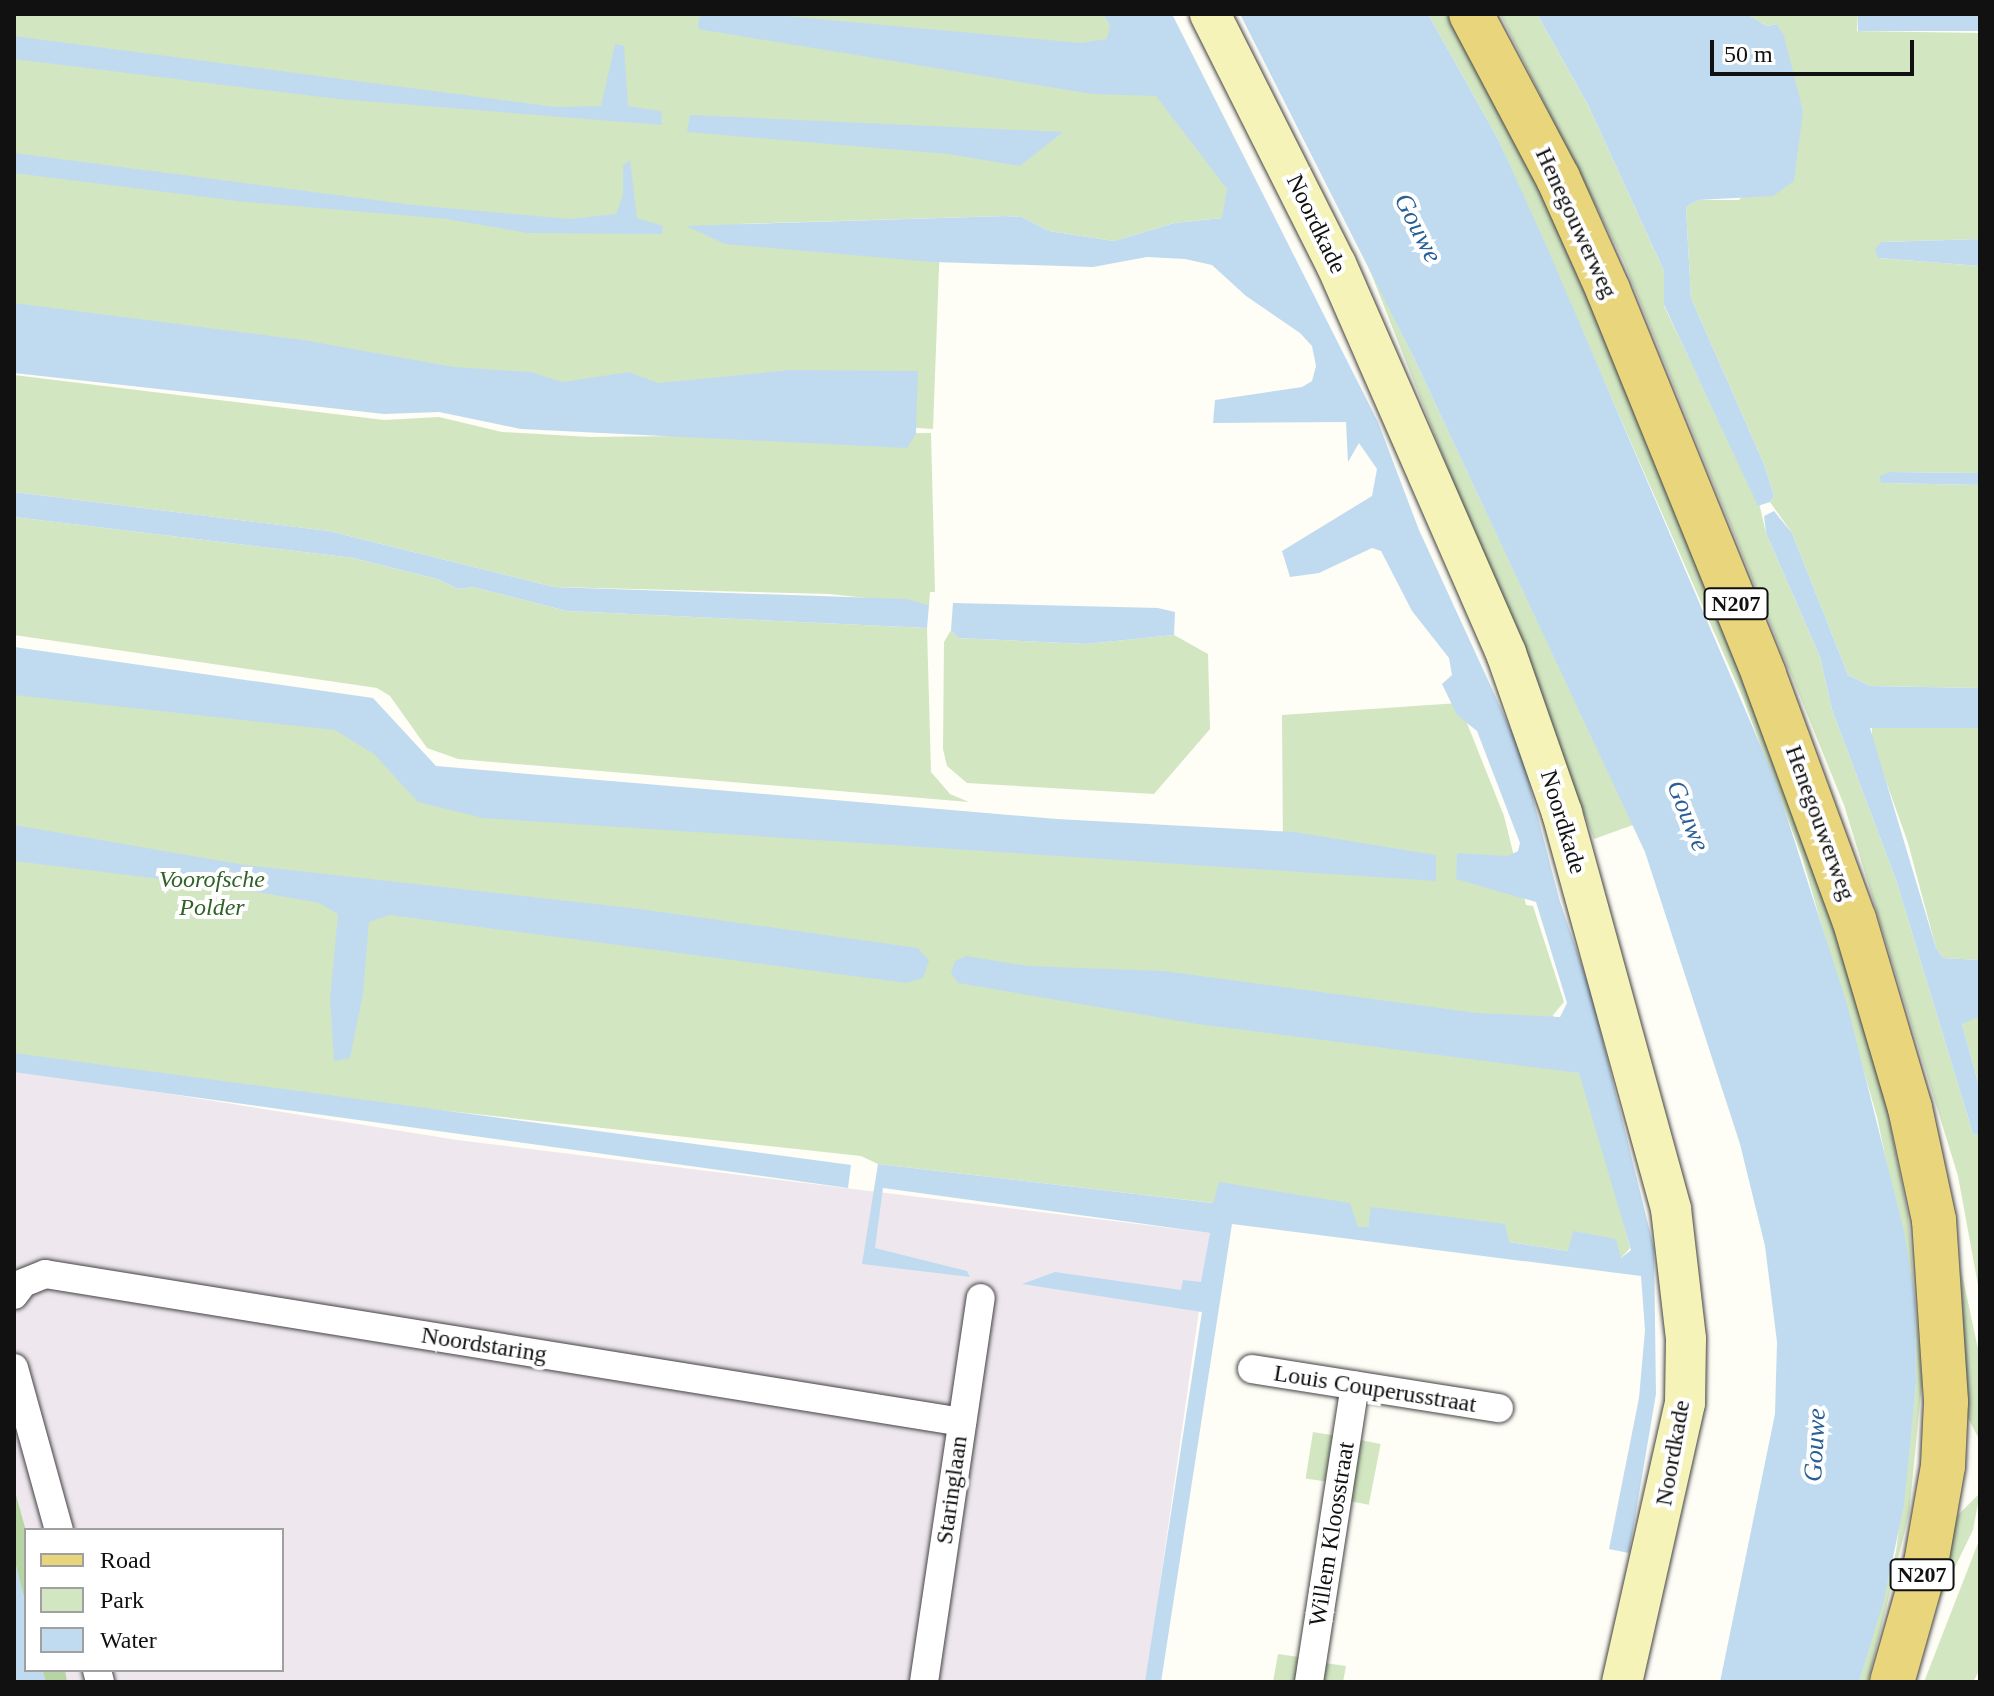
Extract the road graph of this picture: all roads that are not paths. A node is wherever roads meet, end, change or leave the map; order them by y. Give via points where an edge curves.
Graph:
1 (1210, 14) edge
2 (1471, 14) edge
3 (14, 1295) edge
4 (981, 1298) dead end
5 (14, 1368) edge
6 (1252, 1369) dead end
7 (1355, 1386) junction
8 (1499, 1408) dead end
9 (962, 1422) junction
10 (58, 1528) edge
11 (924, 1682) edge
12 (1309, 1682) edge
13 (1622, 1682) edge
14 (1892, 1682) edge

1 - 13 street, Noordkade via 1336,264 1506,653 1562,813 1671,1209 1686,1339 1685,1403
2 - 14 main road, Henegouwerweg / N207 via 1558,178 1608,290 1759,660 1854,919 1910,1108 1934,1220 1946,1402 1943,1466 1926,1563
3 - 9 street, Noordstaring via 23,1283 45,1274
4 - 9 street, Staringlaan
5 - 10 street
6 - 7 street, Louis Couperusstraat
7 - 8 street, Louis Couperusstraat
7 - 12 street, Willem Kloosstraat
9 - 11 street, Staringlaan

